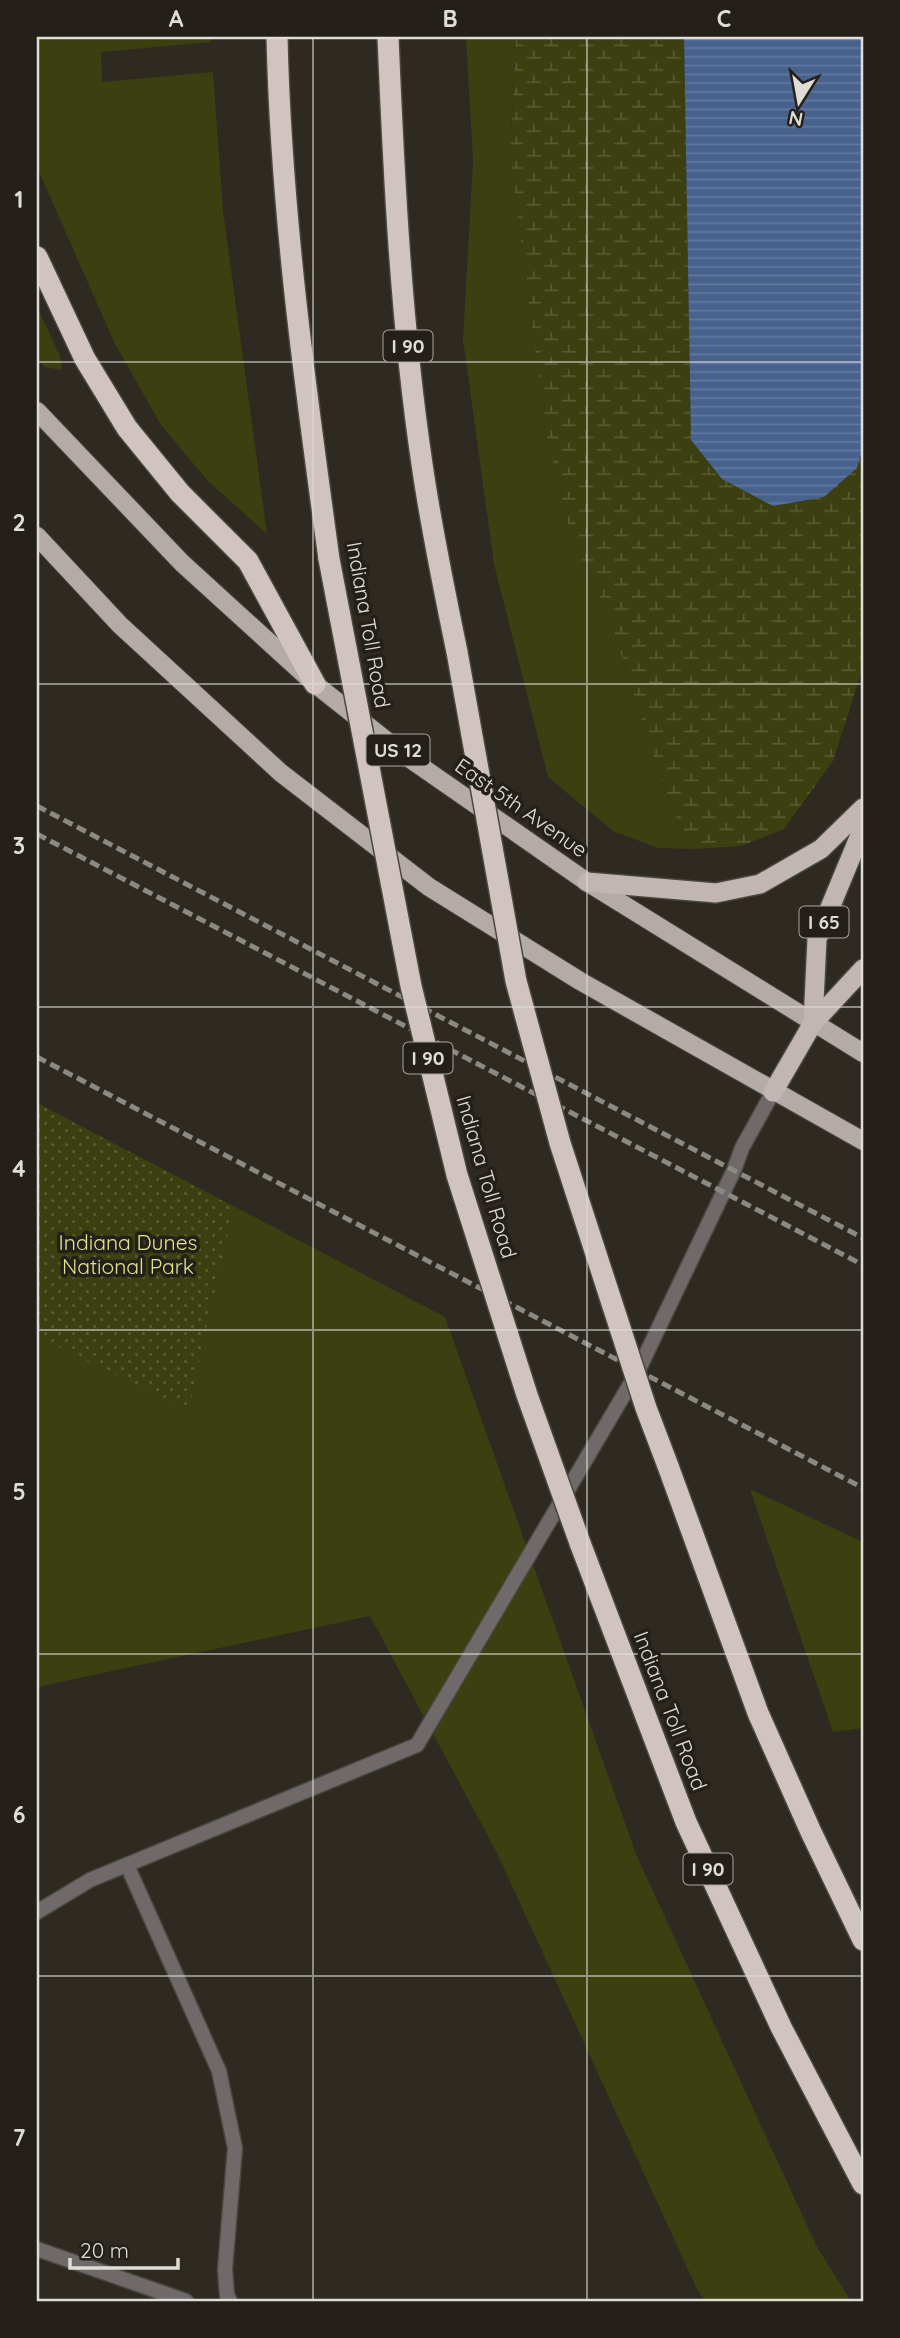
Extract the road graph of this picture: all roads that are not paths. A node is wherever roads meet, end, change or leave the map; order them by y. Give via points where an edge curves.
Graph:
1 (277, 37) edge
2 (388, 37) edge
3 (37, 257) edge
4 (37, 411) edge
5 (37, 536) edge
6 (315, 684) junction
7 (863, 808) edge
8 (863, 828) edge
9 (587, 882) junction
10 (863, 969) edge
11 (813, 1023) junction
12 (863, 1053) edge
13 (773, 1092) junction
14 (863, 1141) edge
15 (127, 1865) junction
16 (37, 1912) edge
17 (863, 1940) edge
18 (863, 2184) edge
19 (37, 2249) edge
20 (187, 2301) edge
21 (230, 2301) edge

1 - 18 highway, Indiana Toll Road / I 90, bridge via 297,322 329,559 411,986 457,1175 527,1395 686,1822 781,2027
2 - 17 highway, I 90, bridge via 404,308 422,462 516,981 560,1143 646,1408 758,1713
3 - 6 highway via 85,359 127,428 180,493 248,561
4 - 6 main road, East 5th Avenue / US 12 via 182,563
5 - 13 main road via 120,625 281,773 429,887
6 - 9 main road, East 5th Avenue / US 12 via 406,756
7 - 9 highway via 821,849 760,884 716,893
8 - 11 highway, I 65 via 817,939
9 - 11 main road, East 5th Avenue / US 12
10 - 11 highway, I 65
11 - 12 main road, East 5th Avenue / US 12
11 - 13 highway, I 65
13 - 14 main road
13 - 15 lane via 638,1371 417,1745
15 - 16 lane via 90,1880
15 - 21 lane via 219,2071 235,2148 225,2269
19 - 20 lane

